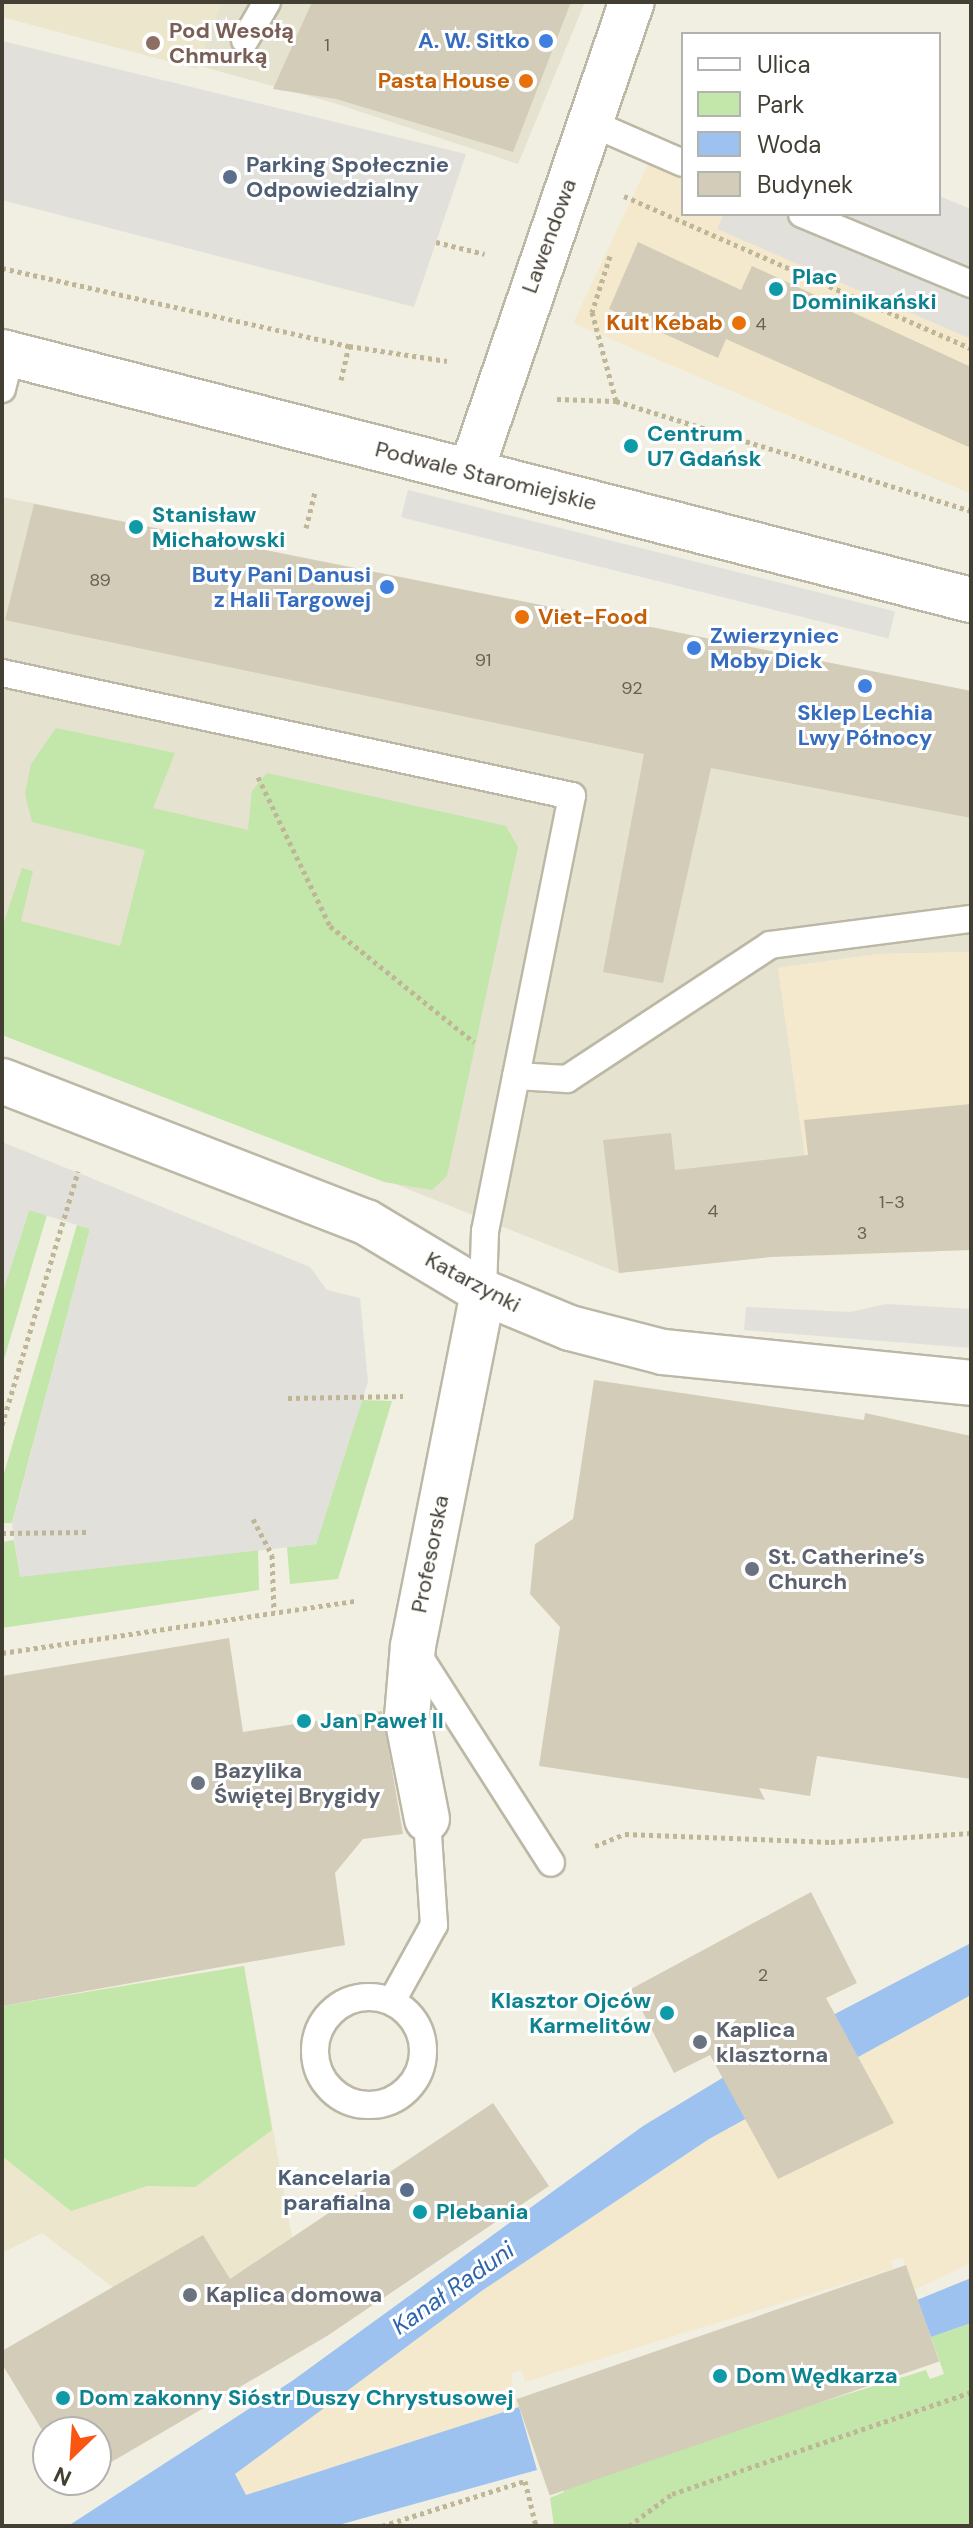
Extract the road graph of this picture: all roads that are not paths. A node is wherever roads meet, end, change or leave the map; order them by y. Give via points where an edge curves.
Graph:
1 (267, 2) edge
2 (632, 2) edge
3 (245, 40) dead end
4 (591, 123) junction
5 (681, 162) edge
6 (807, 216) edge
7 (971, 284) edge
8 (5, 365) edge
9 (471, 471) junction
10 (971, 600) edge
11 (2, 673) edge
12 (971, 919) edge
13 (516, 1076) junction
14 (2, 1081) edge
15 (483, 1292) junction
16 (971, 1383) edge
17 (413, 1646) junction
18 (427, 1819) joint
19 (551, 1863) road end
20 (392, 2001) junction

1 - 3 lane
2 - 4 street, Lawendowa
4 - 5 lane
4 - 9 street, Lawendowa
6 - 7 lane
8 - 9 street, Podwale Staromiejskie
9 - 10 street, Podwale Staromiejskie
11 - 13 lane via 572,796
12 - 13 lane via 770,945 567,1079
13 - 15 lane via 485,1231
14 - 15 street, Katarzynki via 366,1222
15 - 16 street, Katarzynki via 570,1328 663,1352
15 - 17 street, Profesorska
17 - 18 street, Profesorska via 407,1717
17 - 19 lane
18 - 20 lane via 434,1925
20 - 20 lane via 420,2031 419,2074 388,2102 346,2100 318,2070 319,2028 350,1999

